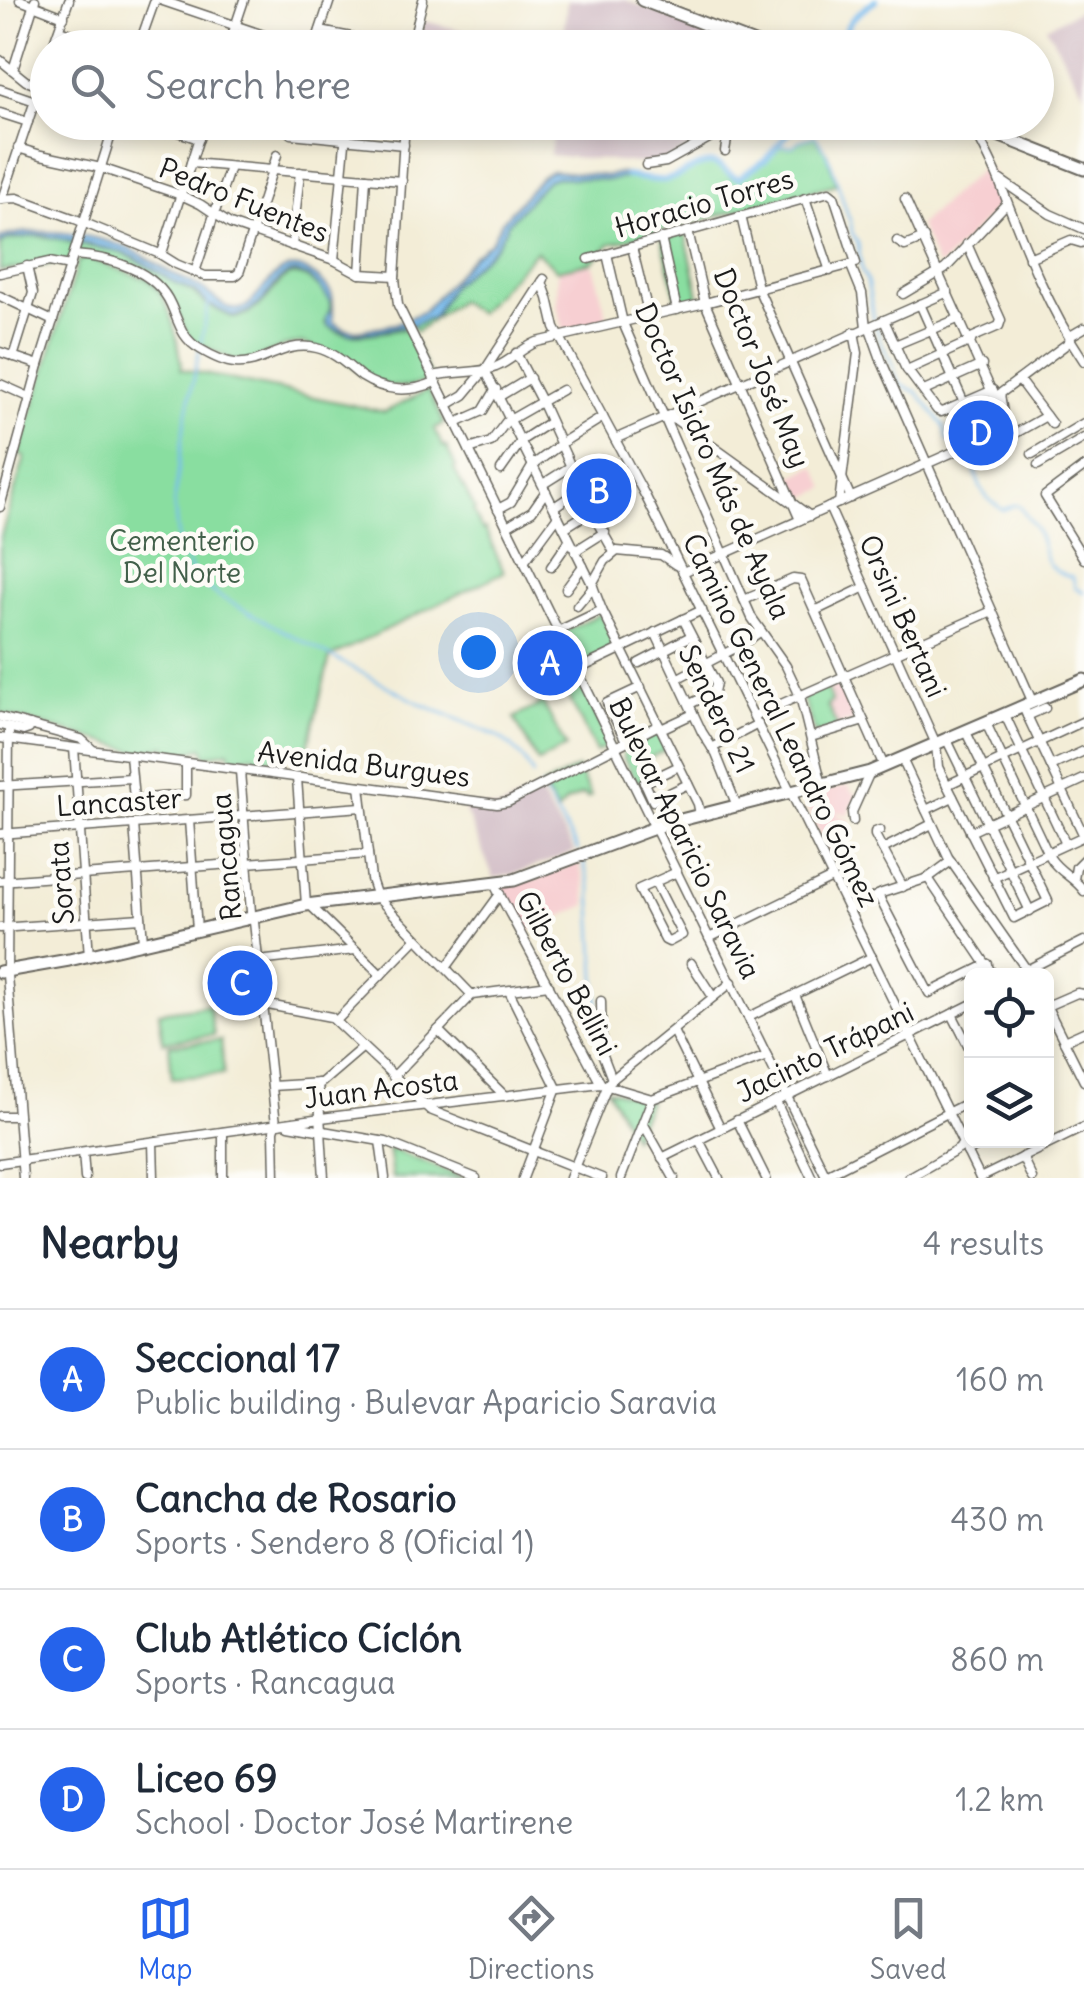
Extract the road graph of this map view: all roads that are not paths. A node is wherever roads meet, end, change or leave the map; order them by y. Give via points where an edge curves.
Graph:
1 (20, 0) edge
2 (69, 0) edge
3 (157, 0) edge
4 (244, 0) edge
5 (330, 0) edge
6 (422, 0) edge
7 (642, 0) edge
8 (34, 2) edge
9 (64, 16) junction
10 (236, 26) junction
11 (59, 30) edge
12 (145, 30) edge
13 (235, 30) edge
14 (248, 30) edge
15 (320, 30) edge
16 (414, 30) edge
17 (718, 30) edge
18 (0, 60) edge
19 (15, 72) junction
20 (30, 83) edge
21 (0, 89) edge
22 (10, 92) junction
23 (30, 98) edge
24 (0, 113) edge
25 (30, 116) edge
26 (28, 122) junction
27 (110, 140) edge
28 (199, 140) edge
29 (346, 140) edge
30 (363, 140) edge
31 (404, 140) edge
32 (703, 140) edge
33 (728, 140) edge
34 (978, 140) edge
35 (1010, 140) edge
36 (404, 145) junction
37 (18, 148) junction
38 (726, 151) dead end
39 (277, 155) dead end
40 (0, 160) edge
41 (192, 163) junction
42 (13, 164) junction
43 (230, 166) junction
44 (646, 166) dead end
45 (101, 168) junction
46 (1084, 169) edge
47 (272, 170) junction
48 (300, 172) junction
49 (341, 176) junction
50 (366, 178) junction
51 (999, 179) junction
52 (402, 181) junction
53 (180, 195) junction
54 (806, 198) junction
55 (1, 199) edge
56 (905, 199) dead end
57 (1007, 202) junction
58 (214, 214) junction
59 (741, 216) junction
60 (1070, 224) junction
61 (82, 227) junction
62 (1084, 229) edge
63 (253, 231) junction
64 (688, 231) junction
65 (660, 238) junction
66 (924, 238) junction
67 (897, 241) dead end
68 (1080, 242) edge
69 (967, 244) junction
70 (292, 246) junction
71 (632, 247) junction
72 (75, 250) junction
73 (160, 254) junction
74 (607, 254) junction
75 (1029, 258) junction
76 (588, 259) dead end
77 (334, 260) junction
78 (854, 264) junction
79 (28, 266) junction
80 (70, 266) junction
81 (830, 271) junction
82 (196, 272) junction
83 (0, 273) edge
84 (360, 274) junction
85 (942, 274) junction
86 (395, 276) junction
87 (758, 288) junction
88 (948, 292) junction
89 (904, 294) dead end
90 (0, 297) edge
91 (706, 303) junction
92 (920, 304) junction
93 (27, 310) junction
94 (677, 310) junction
95 (649, 316) junction
96 (960, 318) junction
97 (884, 320) junction
98 (53, 321) junction
99 (622, 323) junction
100 (868, 327) junction
101 (1084, 328) edge
102 (932, 330) junction
103 (854, 332) junction
104 (561, 338) junction
105 (1070, 339) junction
106 (970, 340) junction
107 (896, 345) junction
108 (0, 352) edge
109 (516, 353) junction
110 (942, 354) junction
111 (12, 357) junction
112 (790, 361) junction
113 (1084, 361) edge
114 (39, 364) junction
115 (982, 366) junction
116 (485, 370) junction
117 (907, 370) junction
118 (530, 378) junction
119 (953, 378) junction
120 (434, 379) junction
121 (1019, 380) junction
122 (740, 383) junction
123 (0, 384) edge
124 (562, 390) dead end
125 (924, 391) junction
126 (498, 393) junction
127 (996, 394) junction
128 (29, 397) junction
129 (541, 401) junction
130 (964, 403) junction
131 (447, 405) junction
132 (1046, 416) junction
133 (603, 417) junction
134 (664, 418) junction
135 (511, 419) junction
136 (550, 422) junction
137 (456, 423) junction
138 (1084, 423) edge
139 (1052, 424) dead end
140 (615, 438) junction
141 (1084, 438) edge
142 (522, 440) junction
143 (558, 445) junction
144 (469, 449) junction
145 (1065, 449) junction
146 (1032, 454) dead end
147 (927, 464) junction
148 (533, 465) junction
149 (1038, 465) dead end
150 (570, 467) junction
151 (1081, 469) edge
152 (501, 470) dead end
153 (782, 478) junction
154 (843, 480) junction
155 (768, 485) junction
156 (545, 488) junction
157 (581, 490) junction
158 (851, 498) junction
159 (840, 502) junction
160 (793, 503) junction
161 (554, 507) junction
162 (829, 507) junction
163 (0, 508) edge
164 (498, 509) junction
165 (591, 511) junction
166 (558, 516) junction
167 (805, 518) junction
168 (506, 526) junction
169 (564, 528) junction
170 (604, 532) junction
171 (570, 541) junction
172 (672, 548) junction
173 (575, 551) junction
174 (614, 552) junction
175 (724, 554) junction
176 (664, 556) junction
177 (1084, 559) edge
178 (524, 562) junction
179 (583, 566) junction
180 (551, 567) dead end
181 (683, 572) junction
182 (593, 586) junction
183 (865, 587) junction
184 (566, 589) dead end
185 (744, 600) junction
186 (577, 606) dead end
187 (602, 610) junction
188 (702, 610) junction
189 (815, 611) junction
190 (992, 611) junction
191 (683, 619) junction
192 (558, 631) junction
193 (760, 631) junction
194 (655, 632) junction
195 (691, 636) junction
196 (622, 648) junction
197 (666, 649) junction
198 (724, 654) junction
199 (896, 654) junction
200 (638, 663) dead end
201 (706, 664) junction
202 (578, 670) junction
203 (682, 676) dead end
204 (844, 677) junction
205 (737, 681) junction
206 (1084, 681) edge
207 (716, 685) junction
208 (641, 687) junction
209 (800, 696) junction
210 (692, 709) junction
211 (1032, 709) junction
212 (1005, 715) junction
213 (0, 717) edge
214 (756, 720) junction
215 (1084, 721) edge
216 (864, 722) junction
217 (986, 723) junction
218 (30, 725) junction
219 (4, 726) edge
220 (660, 727) junction
221 (966, 732) junction
222 (811, 736) junction
223 (4, 738) edge
224 (626, 742) junction
225 (941, 742) junction
226 (1040, 743) junction
227 (78, 746) junction
228 (615, 746) junction
229 (712, 748) junction
230 (1022, 751) junction
231 (1084, 751) edge
232 (130, 755) junction
233 (902, 759) junction
234 (1002, 760) junction
235 (186, 763) junction
236 (679, 766) junction
237 (884, 766) junction
238 (1050, 766) junction
239 (983, 768) junction
240 (240, 771) junction
241 (870, 772) junction
242 (964, 777) junction
243 (131, 778) junction
244 (297, 778) junction
245 (1084, 779) edge
246 (76, 781) junction
247 (645, 783) junction
248 (688, 784) junction
249 (822, 785) junction
250 (947, 785) junction
251 (4, 786) edge
252 (360, 786) junction
253 (635, 788) junction
254 (1062, 789) junction
255 (791, 792) junction
256 (174, 797) junction
257 (952, 797) junction
258 (1044, 797) junction
259 (737, 806) junction
260 (1025, 806) junction
261 (1084, 806) edge
262 (362, 807) junction
263 (926, 810) junction
264 (300, 812) junction
265 (1072, 812) junction
266 (700, 815) junction
267 (1006, 815) junction
268 (244, 816) junction
269 (190, 820) junction
270 (853, 820) dead end
271 (175, 821) junction
272 (134, 824) junction
273 (932, 824) junction
274 (987, 824) junction
275 (655, 827) junction
276 (80, 828) junction
277 (880, 830) dead end
278 (970, 832) junction
279 (4, 833) edge
280 (1084, 836) edge
281 (1066, 844) junction
282 (883, 850) junction
283 (368, 854) junction
284 (1048, 854) junction
285 (302, 859) junction
286 (951, 861) junction
287 (1081, 861) edge
288 (248, 862) junction
289 (1029, 862) junction
290 (193, 867) junction
291 (1010, 870) junction
292 (138, 871) junction
293 (677, 872) junction
294 (83, 875) junction
295 (1079, 876) edge
296 (832, 878) junction
297 (928, 878) junction
298 (993, 878) junction
299 (4, 881) edge
300 (656, 882) junction
301 (902, 887) junction
302 (497, 889) junction
303 (1084, 891) edge
304 (878, 895) junction
305 (376, 897) junction
306 (307, 904) junction
307 (848, 910) junction
308 (1030, 911) junction
309 (252, 917) junction
310 (141, 918) junction
311 (86, 922) junction
312 (4, 928) edge
313 (197, 930) junction
314 (710, 938) junction
315 (416, 939) junction
316 (1084, 941) edge
317 (143, 942) junction
318 (355, 950) junction
319 (88, 956) junction
320 (872, 957) junction
321 (258, 961) junction
322 (691, 963) dead end
323 (988, 964) junction
324 (446, 968) junction
325 (980, 968) edge
326 (990, 968) edge
327 (1026, 968) edge
328 (1036, 968) edge
329 (3, 971) edge
330 (381, 975) junction
331 (964, 976) edge
332 (732, 982) junction
333 (549, 985) junction
334 (509, 991) junction
335 (1084, 994) edge
336 (472, 995) junction
337 (795, 995) junction
338 (713, 997) junction
339 (601, 1001) dead end
340 (1054, 1003) edge
341 (263, 1004) junction
342 (964, 1008) edge
343 (345, 1012) junction
344 (954, 1013) junction
345 (749, 1017) junction
346 (336, 1021) junction
347 (5, 1022) edge
348 (1054, 1028) edge
349 (345, 1030) junction
350 (438, 1030) junction
351 (673, 1030) junction
352 (1084, 1032) edge
353 (964, 1034) edge
354 (911, 1035) junction
355 (1064, 1042) junction
356 (363, 1047) junction
357 (768, 1056) junction
358 (0, 1068) edge
359 (14, 1068) junction
360 (828, 1076) junction
361 (394, 1077) junction
362 (1084, 1081) edge
363 (698, 1082) junction
364 (318, 1083) junction
365 (607, 1083) junction
366 (272, 1086) junction
367 (557, 1090) junction
368 (505, 1096) junction
369 (788, 1096) junction
370 (652, 1099) junction
371 (776, 1102) junction
372 (963, 1105) dead end
373 (424, 1106) junction
374 (948, 1114) junction
375 (0, 1116) edge
376 (18, 1116) junction
377 (321, 1118) junction
378 (737, 1120) junction
379 (643, 1123) junction
380 (279, 1124) junction
381 (1084, 1127) edge
382 (721, 1129) junction
383 (223, 1132) junction
384 (322, 1132) junction
385 (806, 1134) junction
386 (698, 1140) junction
387 (794, 1140) junction
388 (380, 1141) junction
389 (153, 1142) junction
390 (964, 1146) edge
391 (965, 1148) joint
392 (83, 1152) junction
393 (533, 1152) junction
394 (1022, 1157) junction
395 (662, 1158) junction
396 (21, 1161) junction
397 (0, 1163) edge
398 (574, 1167) junction
399 (826, 1175) edge
400 (812, 1177) edge
401 (23, 1178) edge
402 (85, 1178) edge
403 (154, 1178) edge
404 (223, 1178) edge
405 (275, 1178) edge
406 (324, 1178) edge
407 (384, 1178) edge
408 (476, 1178) edge
409 (523, 1178) edge
410 (570, 1178) edge
411 (602, 1178) edge
412 (621, 1178) edge
413 (674, 1178) edge
414 (720, 1178) edge
415 (766, 1178) edge
416 (908, 1178) edge
417 (980, 1178) edge
418 (1032, 1178) edge

1 - 8 street
2 - 9 street
3 - 10 street
3 - 12 street
4 - 10 street
5 - 15 street
6 - 16 street
7 - 17 main road
8 - 9 street
8 - 19 street
9 - 11 street
10 - 13 street
10 - 14 street
18 - 19 street
19 - 20 street
19 - 22 street
21 - 22 street
22 - 23 street
24 - 26 street
25 - 26 street
26 - 37 street
27 - 45 street
28 - 41 street
29 - 49 street
30 - 36 street
31 - 36 street, Bulevar Aparicio Saravia
32 - 44 street
33 - 38 street
34 - 51 street
35 - 46 main road
36 - 52 street, Bulevar Aparicio Saravia
37 - 42 street
37 - 45 street, Pedro Fuentes
39 - 47 street
40 - 42 street
41 - 43 street
41 - 53 street
42 - 55 street
43 - 47 street
43 - 58 street
45 - 53 street, Pedro Fuentes
45 - 61 street
47 - 48 street
47 - 63 street
48 - 49 street
48 - 70 street
49 - 50 street
49 - 77 street
50 - 52 street
50 - 84 street
51 - 57 street
51 - 60 street
52 - 86 street, Bulevar Aparicio Saravia
53 - 58 street, Pedro Fuentes
53 - 73 street
54 - 59 street, Horacio Torres
54 - 78 street, Horacio Torres via 831,193
54 - 81 street
55 - 61 street via 26,201
56 - 66 street
57 - 69 street
57 - 75 street
58 - 63 street, Pedro Fuentes
58 - 82 street
59 - 64 street, Horacio Torres
59 - 87 street
60 - 62 street
60 - 68 street
61 - 72 street
61 - 73 street
63 - 70 street, Pedro Fuentes
63 - 82 street via 238,276
64 - 65 street, Horacio Torres
64 - 91 street, Doctor José May
65 - 71 street, Horacio Torres
65 - 94 street
66 - 67 street via 905,246
66 - 85 street
68 - 75 street
69 - 85 street
69 - 106 street via 1001,322
70 - 77 street, Pedro Fuentes
71 - 74 street, Horacio Torres
71 - 95 street
72 - 80 street
72 - 120 street via 153,280 194,346 224,361 242,364 306,346 331,353 385,388 406,390
73 - 82 street
74 - 76 street, Horacio Torres
74 - 99 street, Doctor Isidro Más de Ayala
75 - 105 street
77 - 84 street, Pedro Fuentes
78 - 81 street
78 - 100 street
79 - 80 street
79 - 83 street
79 - 93 street
80 - 98 street
81 - 87 street
84 - 86 street, Pedro Fuentes
85 - 88 street
85 - 89 street
86 - 120 street, Bulevar Aparicio Saravia via 402,312
87 - 91 street
87 - 112 street
88 - 92 street
88 - 96 street
90 - 93 street
91 - 94 street
91 - 122 street, Doctor José May
92 - 97 street
92 - 102 street
93 - 98 street
93 - 111 street
94 - 95 street
95 - 99 street
96 - 102 street
96 - 106 street
97 - 100 street
97 - 107 street
98 - 114 street
99 - 104 street
99 - 134 street, Doctor Isidro Más de Ayala
100 - 103 street
100 - 147 street
101 - 105 street
102 - 107 street
102 - 110 street
103 - 112 street
103 - 154 street via 858,350
104 - 109 street
104 - 116 street, Camino General Leandro Gómez via 543,280
104 - 133 street, Camino General Leandro Gómez
105 - 113 street
105 - 121 street
106 - 110 street
106 - 115 street
107 - 117 street
108 - 111 street
109 - 116 street
109 - 118 street
110 - 117 street
110 - 119 street
111 - 114 street
112 - 122 street
112 - 154 street
114 - 128 street
115 - 119 street
115 - 127 street
116 - 120 street
116 - 126 street
116 - 131 street
117 - 125 street
118 - 126 street
118 - 129 street
119 - 125 street
119 - 130 street
120 - 131 street, Bulevar Aparicio Saravia
121 - 127 street
121 - 132 street
122 - 134 street
122 - 153 street, Doctor José May
123 - 128 street
124 - 129 street
125 - 130 street via 941,412
126 - 135 street
126 - 137 street via 478,415
127 - 130 street
127 - 132 street via 1007,438
127 - 147 street via 962,448
128 - 163 street
129 - 135 street
129 - 136 street
131 - 137 street, Bulevar Aparicio Saravia
132 - 139 street
133 - 140 street, Camino General Leandro Gómez
133 - 143 street
134 - 140 street
134 - 155 street
134 - 175 street, Doctor Isidro Más de Ayala
135 - 142 street
135 - 144 street via 491,442
136 - 142 street
136 - 143 street
137 - 144 street, Bulevar Aparicio Saravia
138 - 146 street
140 - 172 street, Camino General Leandro Gómez
141 - 145 street
142 - 148 street
142 - 152 street
143 - 148 street
143 - 150 street
144 - 164 street, Bulevar Aparicio Saravia
145 - 149 street
145 - 151 street
147 - 158 street
147 - 190 street
148 - 156 street
148 - 164 street via 515,496
150 - 156 street
150 - 157 street
151 - 177 street via 1045,496
153 - 155 street
153 - 160 street, Doctor José May
154 - 158 street
154 - 159 street
155 - 160 street
156 - 161 street
156 - 168 street via 532,510
157 - 161 street
157 - 165 street
158 - 159 street
159 - 162 street
160 - 167 street
161 - 166 street
162 - 167 street
162 - 183 street, Orsini Bertani
164 - 168 street, Bulevar Aparicio Saravia
165 - 169 street
165 - 170 street
166 - 169 street
166 - 178 street
167 - 175 street
168 - 178 street, Bulevar Aparicio Saravia
169 - 171 street
170 - 173 street
170 - 174 street
171 - 173 street
171 - 180 street
172 - 176 street
172 - 181 street, Camino General Leandro Gómez
173 - 179 street
174 - 176 street
174 - 182 street
175 - 181 street
175 - 185 street, Doctor Isidro Más de Ayala
176 - 181 street
178 - 192 street, Bulevar Aparicio Saravia
179 - 182 street
179 - 184 street
181 - 188 street, Camino General Leandro Gómez
182 - 186 street
182 - 187 street
183 - 189 street
183 - 199 street, Orsini Bertani
185 - 189 street via 798,578
185 - 193 street, Doctor Isidro Más de Ayala
187 - 192 street
187 - 196 street
188 - 191 street
188 - 198 street, Camino General Leandro Gómez
189 - 204 street
190 - 199 street
190 - 211 street
191 - 194 street
191 - 195 street
192 - 202 street, Bulevar Aparicio Saravia
193 - 198 street
193 - 209 street, Doctor Isidro Más de Ayala
194 - 196 street
194 - 197 street, Sendero 21
195 - 197 street
195 - 201 street
196 - 202 street
196 - 208 street
197 - 200 street
197 - 210 street, Sendero 21
198 - 201 street
198 - 205 street, Camino General Leandro Gómez
199 - 204 street
199 - 225 street, Orsini Bertani
201 - 203 street
201 - 207 street
202 - 228 street, Bulevar Aparicio Saravia
204 - 209 street
204 - 216 street
205 - 207 street
205 - 214 street, Camino General Leandro Gómez
206 - 211 main road
207 - 210 street, Avenida Burgues
208 - 220 street
208 - 224 street via 607,703
209 - 214 street
209 - 222 street, Doctor Isidro Más de Ayala
210 - 220 street, Avenida Burgues
210 - 229 street, Sendero 21
211 - 212 main road
211 - 226 street
212 - 217 main road
212 - 230 street
213 - 218 street, Avenida Burgues
214 - 229 street
214 - 255 street, Camino General Leandro Gómez
215 - 226 street
216 - 222 street
216 - 237 street
217 - 221 main road
217 - 234 street
218 - 219 street, Avenida Burgues via 23,731
218 - 227 street, Avenida Burgues
219 - 223 street
220 - 224 street, Avenida Burgues
220 - 236 street
221 - 225 main road
221 - 239 street
222 - 249 street, Doctor Isidro Más de Ayala
223 - 227 street, Avenida Burgues
223 - 251 street
224 - 228 street, Avenida Burgues
225 - 233 main road
225 - 242 street
225 - 250 street via 936,762
226 - 230 street
226 - 238 street
227 - 232 street, Avenida Burgues
227 - 246 street, Sorata
228 - 252 street, Avenida Burgues via 500,804
228 - 253 street, Bulevar Aparicio Saravia
229 - 259 street, Sendero 21
230 - 234 street
230 - 258 street
231 - 238 street
232 - 235 street, Avenida Burgues
232 - 243 street
233 - 237 main road
233 - 263 street
234 - 239 street
234 - 260 street
235 - 240 street, Avenida Burgues
235 - 256 street via 186,795
236 - 247 street
236 - 248 street
237 - 241 main road
238 - 254 street
239 - 242 street
239 - 267 street
240 - 244 street, Avenida Burgues
240 - 268 street, Rancagua
241 - 249 main road
241 - 270 street
242 - 250 street
242 - 274 street
243 - 246 street
243 - 256 street via 133,798
244 - 252 street, Avenida Burgues
244 - 264 street
245 - 254 street
246 - 251 street
246 - 276 street, Sorata
247 - 248 street via 653,801
247 - 253 street
248 - 266 street
249 - 255 main road
250 - 257 street
251 - 279 street
252 - 262 street
253 - 275 street, Bulevar Aparicio Saravia
254 - 258 street
254 - 265 street
255 - 259 main road
255 - 296 street, Camino General Leandro Gómez
256 - 271 street
257 - 263 street
257 - 278 street
258 - 260 street
258 - 281 street
259 - 266 main road
260 - 267 street
260 - 284 street
261 - 265 street
262 - 264 street, Lancaster
262 - 283 street
263 - 273 street
264 - 268 street, Lancaster
264 - 285 street
265 - 280 street
266 - 275 main road
267 - 274 street
267 - 289 street
268 - 269 street, Lancaster
268 - 288 street, Rancagua
269 - 271 street, Lancaster
269 - 290 street
271 - 272 street, Lancaster
272 - 276 street, Lancaster
272 - 292 street
273 - 282 street
273 - 286 street
274 - 278 street
274 - 291 street
275 - 293 street, Bulevar Aparicio Saravia
275 - 302 main road
276 - 279 street, Lancaster
276 - 294 street, Sorata
277 - 282 street via 874,832
278 - 298 street
279 - 299 street
280 - 281 street
281 - 284 street
282 - 301 street
283 - 285 street
283 - 305 street
284 - 289 street
284 - 295 street via 1058,868
285 - 288 street
285 - 306 street
286 - 297 street
286 - 327 street
287 - 295 street
288 - 290 street
288 - 309 street, Rancagua
289 - 291 street
289 - 308 street via 1048,902
290 - 292 street
290 - 313 street
291 - 298 street
291 - 308 street
292 - 294 street
292 - 310 street
293 - 300 street
293 - 314 street, Bulevar Aparicio Saravia
294 - 299 street
294 - 311 street, Sorata
295 - 303 street
296 - 307 street, Camino General Leandro Gómez
296 - 314 street
297 - 301 street
297 - 323 street
298 - 308 street via 1014,918
299 - 312 street
300 - 300 street via 639,889 669,942 682,935
301 - 304 street
302 - 305 main road
302 - 324 street
302 - 333 street, Gilberto Bellini
304 - 307 street
304 - 331 street via 929,993
305 - 306 main road
305 - 315 street
306 - 309 main road
306 - 318 street
307 - 320 street, Camino General Leandro Gómez
309 - 313 main road
309 - 321 street, Rancagua
310 - 311 street
310 - 317 street
311 - 312 street
311 - 319 street, Sorata
312 - 329 street
313 - 317 main road
314 - 332 street, Bulevar Aparicio Saravia
315 - 324 street
315 - 330 street
316 - 328 street
317 - 319 main road
318 - 321 street
318 - 330 street
319 - 329 main road
320 - 337 street
320 - 354 street, Camino General Leandro Gómez
321 - 341 street, Rancagua
322 - 338 street
323 - 325 street
323 - 326 street
324 - 336 street
329 - 347 street
330 - 343 street
332 - 338 street
332 - 345 street, Bulevar Aparicio Saravia
333 - 334 street
333 - 365 street, Gilberto Bellini
334 - 336 street
334 - 367 street
335 - 340 street
336 - 350 street
337 - 345 street
337 - 360 street
338 - 351 street
339 - 365 street
341 - 346 street
341 - 366 street, Rancagua
342 - 344 street, Jacinto Trápani
343 - 346 street
343 - 349 street
344 - 353 street
344 - 354 street, Jacinto Trápani
345 - 357 street, Bulevar Aparicio Saravia
346 - 349 street
347 - 359 street
348 - 355 street
349 - 356 street
350 - 361 street
350 - 368 street
351 - 363 street
351 - 365 street
352 - 355 street
354 - 360 street, Jacinto Trápani
354 - 374 street, Camino General Leandro Gómez
355 - 362 street
356 - 361 street
356 - 364 street
357 - 363 street
357 - 369 street, Bulevar Aparicio Saravia
358 - 359 street
359 - 376 street
360 - 369 street, Jacinto Trápani
361 - 373 street
363 - 370 street
363 - 382 street
364 - 366 street
364 - 377 street
365 - 367 street, Juan Acosta
365 - 370 street
365 - 398 street
366 - 380 street, Rancagua
367 - 368 street, Juan Acosta
367 - 393 street
368 - 373 street, Juan Acosta
369 - 371 street, Jacinto Trápani
369 - 385 street, Bulevar Aparicio Saravia
370 - 379 street
371 - 378 street, Jacinto Trápani
371 - 387 street
372 - 374 street
373 - 377 street, Juan Acosta
373 - 393 street
374 - 390 street, Camino General Leandro Gómez
374 - 399 street
375 - 376 street
376 - 396 street
377 - 380 street, Juan Acosta
377 - 384 street
378 - 382 street, Jacinto Trápani
378 - 415 street
379 - 395 street
379 - 412 street
380 - 383 street, Juan Acosta
380 - 384 street
380 - 405 street, Rancagua
381 - 394 street
382 - 386 street, Jacinto Trápani
383 - 389 street, Juan Acosta
383 - 404 street
384 - 388 street
384 - 406 street
385 - 387 street
385 - 399 street, Bulevar Aparicio Saravia
386 - 395 street, Jacinto Trápani
386 - 414 street
387 - 400 street
388 - 407 street
388 - 408 street
389 - 392 street, Juan Acosta
389 - 403 street
391 - 416 street
391 - 417 street, Camino General Leandro Gómez
392 - 396 street, Juan Acosta
392 - 402 street
393 - 398 street
393 - 409 street
394 - 417 street
394 - 418 street
395 - 413 street
396 - 397 street, Juan Acosta
396 - 401 street
398 - 410 street
398 - 411 street
399 - 400 street

